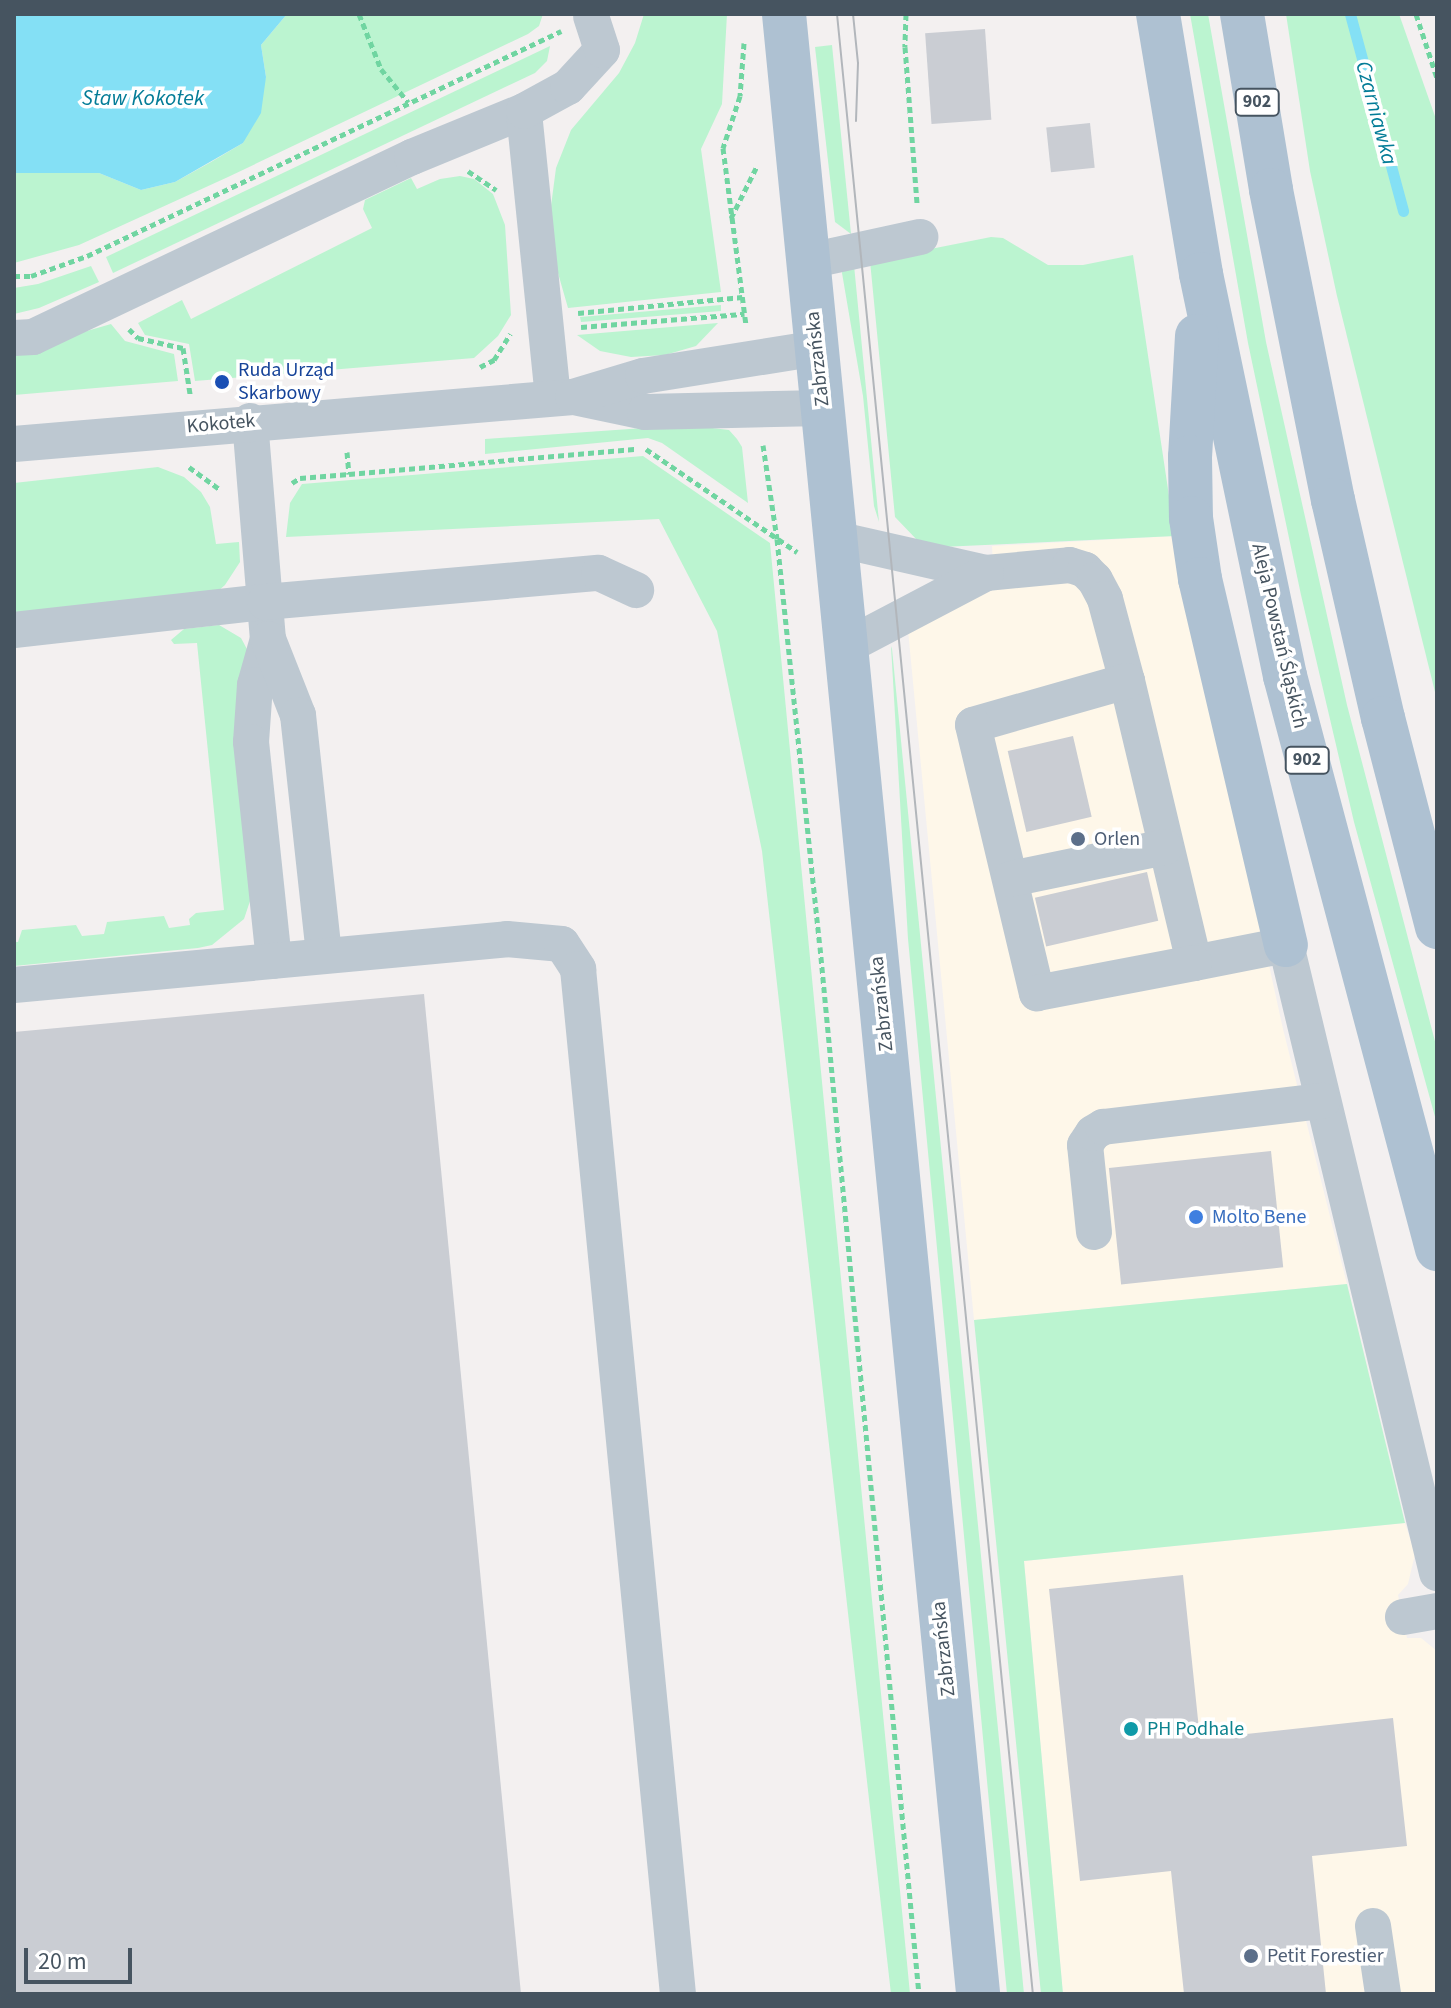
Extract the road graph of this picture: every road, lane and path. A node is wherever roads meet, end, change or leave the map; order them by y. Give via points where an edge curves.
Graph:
1 (359, 14) edge
2 (906, 14) edge
3 (1158, 14) edge
4 (1242, 14) edge
5 (1416, 14) edge
6 (591, 17) joint
7 (764, 21) edge
8 (1437, 78) edge
9 (408, 102) junction
10 (524, 111) junction
11 (456, 169) dead end
12 (500, 194) dead end
13 (920, 237) joint
14 (809, 261) junction
15 (1201, 274) junction
16 (14, 276) edge
17 (742, 297) junction
18 (744, 314) junction
19 (559, 323) junction
20 (14, 338) edge
21 (817, 348) junction
22 (185, 354) dead end
23 (752, 360) junction
24 (477, 369) dead end
25 (205, 393) dead end
26 (190, 395) junction
27 (175, 396) dead end
28 (563, 397) junction
29 (823, 408) junction
30 (758, 411) junction
31 (343, 414) junction
32 (250, 421) junction
33 (14, 444) edge
34 (180, 463) dead end
35 (349, 474) junction
36 (258, 520) junction
37 (777, 539) junction
38 (836, 539) junction
39 (986, 573) junction
40 (636, 590) dead end
41 (265, 602) junction
42 (14, 630) edge
43 (268, 639) junction
44 (847, 646) junction
45 (1127, 681) junction
46 (1165, 847) junction
47 (1011, 879) junction
48 (1437, 927) edge
49 (1286, 945) junction
50 (324, 956) junction
51 (274, 961) junction
52 (1194, 963) junction
53 (14, 985) edge
54 (1322, 1101) junction
55 (1094, 1232) dead end
56 (1437, 1249) edge
57 (1437, 1573) edge
58 (1373, 1926) dead end
59 (678, 1994) edge
60 (919, 1994) edge
61 (978, 1994) edge
62 (1383, 1994) edge

1 - 9 path via 381,69
2 - 13 path
3 - 15 main road, Aleja Powstań Śląskich / 902
4 - 48 main road, 902 via 1333,500
5 - 8 path
6 - 9 path
6 - 10 street via 602,50 568,87
7 - 14 main road, Zabrzańska
7 - 17 path via 723,148
9 - 16 path via 87,256 31,276
10 - 19 street
10 - 20 street via 412,157 33,337
11 - 12 path via 480,177
13 - 14 street
14 - 21 main road, Zabrzańska
15 - 49 main road via 1191,518 1200,579
15 - 56 main road, Aleja Powstań Śląskich / 902 via 1285,676
17 - 18 path
17 - 19 path via 584,311
18 - 19 path via 582,327
18 - 23 path
19 - 24 path via 514,326 494,360
19 - 28 street
21 - 23 street, Kokotek
21 - 29 main road, Zabrzańska
22 - 26 path
23 - 28 street, Kokotek via 643,376
25 - 26 path
26 - 27 path
28 - 30 street, Kokotek via 645,412
28 - 31 street, Kokotek
29 - 30 street, Kokotek
29 - 38 main road, Zabrzańska
30 - 37 path
31 - 32 street, Kokotek
31 - 35 path
32 - 33 street, Kokotek
32 - 36 street
34 - 36 path via 219,488 231,522
35 - 36 path via 300,478 284,495 280,518
35 - 37 path via 645,448
36 - 41 street
37 - 60 path
38 - 39 street
38 - 44 main road, Zabrzańska
39 - 44 street
39 - 45 street via 1070,565 1085,570 1105,599
40 - 41 street via 599,573
41 - 42 street
41 - 43 street
43 - 50 street via 298,715
43 - 51 street via 250,718
44 - 61 main road, Zabrzańska
45 - 46 street
45 - 47 street via 973,725
46 - 47 street
46 - 52 street
47 - 52 street via 1037,993
49 - 52 street
49 - 54 street
50 - 51 street
50 - 59 street via 507,939 562,944 578,969
51 - 53 street
54 - 55 street via 1103,1127 1085,1145
54 - 57 street
58 - 62 street

